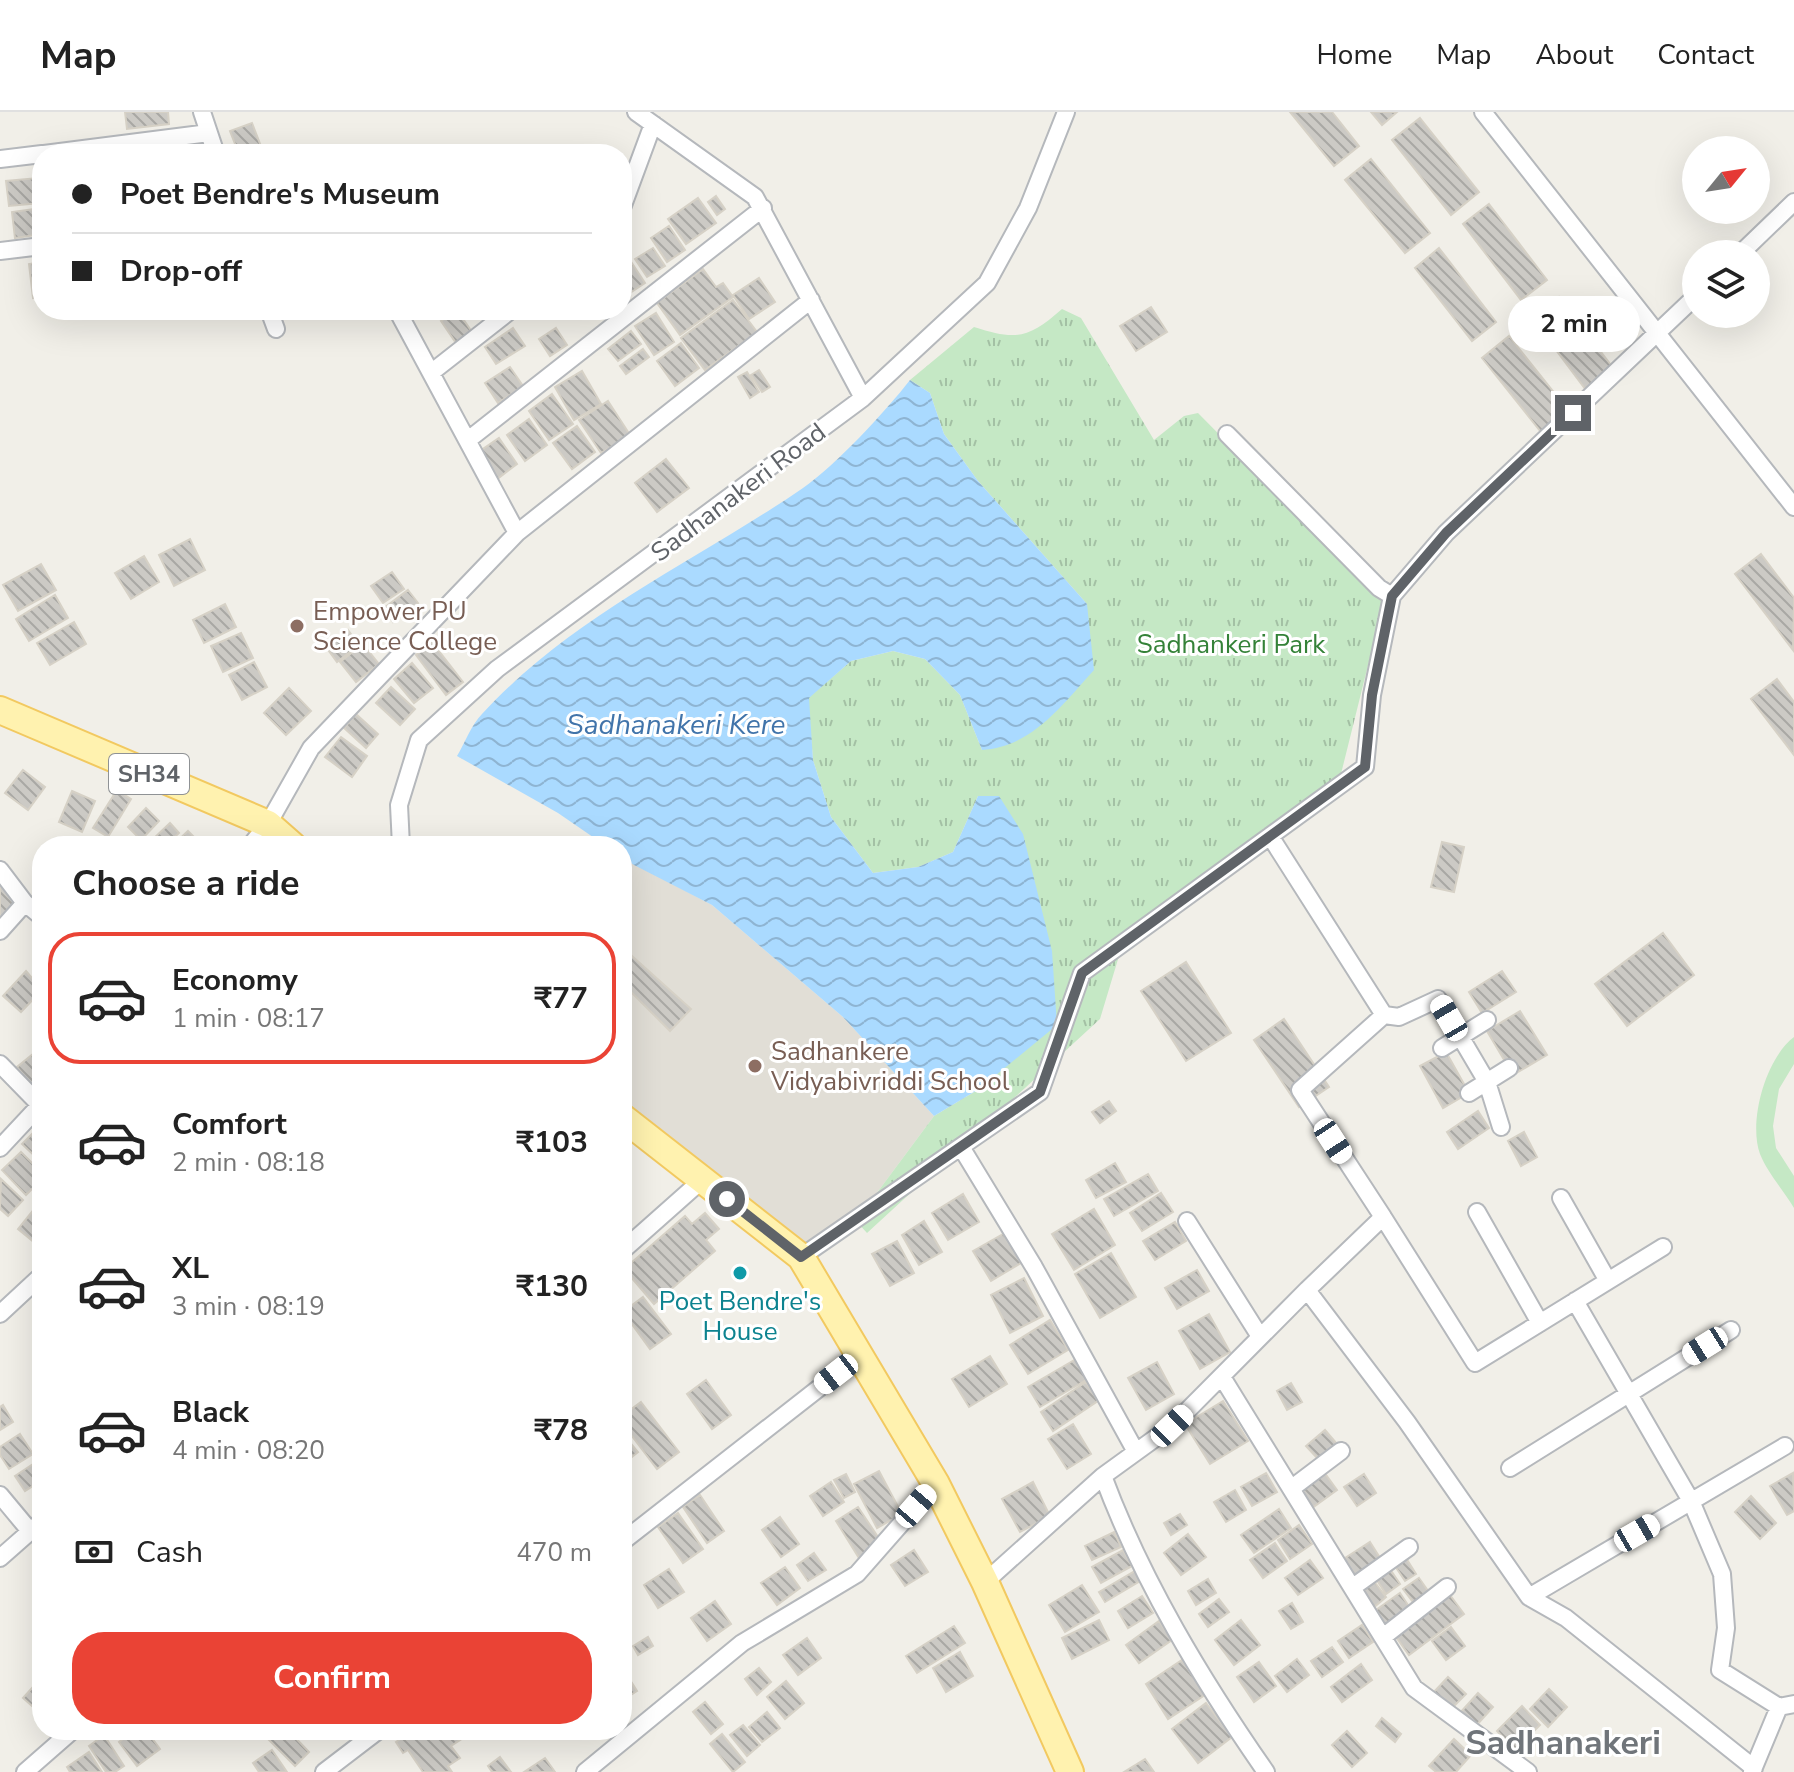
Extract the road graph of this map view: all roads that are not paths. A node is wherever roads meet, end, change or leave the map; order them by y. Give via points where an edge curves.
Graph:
1 (202, 112) edge
2 (636, 112) edge
3 (1066, 112) edge
4 (1483, 112) edge
5 (653, 124) junction
6 (209, 133) junction
7 (122, 144) edge
8 (213, 144) edge
9 (32, 155) edge
10 (0, 159) edge
11 (632, 181) edge
12 (1794, 202) edge
13 (763, 208) junction
14 (1755, 240) edge
15 (32, 247) edge
16 (0, 251) edge
17 (811, 300) junction
18 (1682, 310) edge
19 (632, 311) edge
20 (273, 320) edge
21 (403, 320) edge
22 (498, 320) edge
23 (621, 320) edge
24 (276, 329) dead end
25 (1657, 334) junction
26 (432, 372) junction
27 (863, 398) junction
28 (1227, 434) dead end
29 (468, 440) junction
30 (1794, 507) edge
31 (517, 533) junction
32 (1392, 596) junction
33 (0, 710) edge
34 (268, 824) junction
35 (258, 836) edge
36 (282, 836) edge
37 (401, 836) edge
38 (1270, 836) junction
39 (0, 870) edge
40 (25, 903) junction
41 (32, 909) edge
42 (0, 931) edge
43 (1384, 1015) junction
44 (1487, 1020) dead end
45 (1460, 1037) junction
46 (1442, 1048) dead end
47 (0, 1064) edge
48 (1509, 1068) dead end
49 (1487, 1082) junction
50 (1469, 1093) dead end
51 (32, 1095) edge
52 (32, 1114) edge
53 (632, 1125) edge
54 (1501, 1127) dead end
55 (961, 1147) junction
56 (0, 1148) edge
57 (702, 1180) junction
58 (1561, 1198) dead end
59 (1477, 1212) dead end
60 (1383, 1217) junction
61 (1187, 1221) dead end
62 (632, 1242) edge
63 (1663, 1247) dead end
64 (801, 1257) junction
65 (1608, 1281) junction
66 (32, 1284) edge
67 (1307, 1290) junction
68 (1575, 1301) junction
69 (0, 1314) edge
70 (1540, 1323) junction
71 (1731, 1330) dead end
72 (1259, 1335) junction
73 (860, 1356) junction
74 (1222, 1377) junction
75 (1629, 1394) junction
76 (1785, 1446) dead end
77 (1341, 1451) dead end
78 (1136, 1452) junction
79 (1510, 1468) dead end
80 (1103, 1476) junction
81 (936, 1484) junction
82 (1292, 1488) junction
83 (0, 1495) edge
84 (1691, 1501) junction
85 (32, 1523) edge
86 (32, 1530) edge
87 (632, 1534) edge
88 (1409, 1547) dead end
89 (0, 1558) edge
90 (985, 1582) junction
91 (1353, 1587) junction
92 (1447, 1587) dead end
93 (1529, 1597) junction
94 (1383, 1637) junction
95 (1787, 1706) edge
96 (632, 1733) edge
97 (62, 1740) edge
98 (366, 1740) edge
99 (624, 1740) edge
100 (1753, 1770) edge
101 (25, 1772) edge
102 (324, 1772) edge
103 (585, 1772) edge
104 (1070, 1772) edge
105 (1266, 1772) edge
106 (1528, 1772) edge

1 - 6 street
2 - 5 street
3 - 27 street, Sadhanakeri Road via 1028,208 987,283
4 - 25 street
5 - 11 street
5 - 13 street
6 - 7 street
6 - 8 street
9 - 10 street
12 - 14 street
13 - 17 street
13 - 19 street
15 - 16 street
17 - 27 street
17 - 31 street
18 - 25 street
20 - 24 street
21 - 26 street
22 - 26 street
23 - 29 street
25 - 30 street
25 - 32 street via 1446,533
26 - 29 street
27 - 37 street, Sadhanakeri Road via 497,669 442,717 419,740 399,805
28 - 32 street
29 - 31 street
31 - 34 street via 311,748
32 - 38 street via 1372,695 1365,767
33 - 34 main road, SH34
34 - 35 street
34 - 36 main road, SH34
38 - 43 street
38 - 55 street via 1082,973 1040,1092
39 - 40 street
40 - 41 street
40 - 42 street
43 - 45 street via 1399,1017 1438,999
43 - 60 street via 1300,1090
44 - 45 street
45 - 46 street
45 - 49 street
47 - 51 street
48 - 49 street
49 - 50 street
49 - 54 street
52 - 56 street
53 - 57 main road
55 - 64 street
55 - 78 street
57 - 62 street
57 - 64 main road
58 - 65 street
59 - 70 street
60 - 67 street
60 - 70 street via 1475,1363
61 - 72 street
63 - 65 street
64 - 73 main road
65 - 68 street
66 - 69 street
67 - 72 street
67 - 93 street
68 - 70 street
68 - 75 street
71 - 75 street
72 - 74 street
73 - 81 main road
73 - 87 street
74 - 78 street via 1172,1426
74 - 82 street
75 - 79 street
75 - 84 street
76 - 84 street
77 - 82 street
78 - 80 street
80 - 90 street
80 - 105 street via 1132,1548 1220,1707
81 - 90 main road
81 - 96 street via 857,1574 742,1643
82 - 91 street
83 - 85 street
84 - 93 street
84 - 95 street via 1722,1574 1726,1628 1720,1670
86 - 89 street
88 - 91 street
90 - 104 main road
91 - 94 street
92 - 94 street
93 - 100 street via 1566,1618
94 - 106 street via 1414,1688
95 - 100 street
97 - 101 street
98 - 102 street
99 - 103 street

